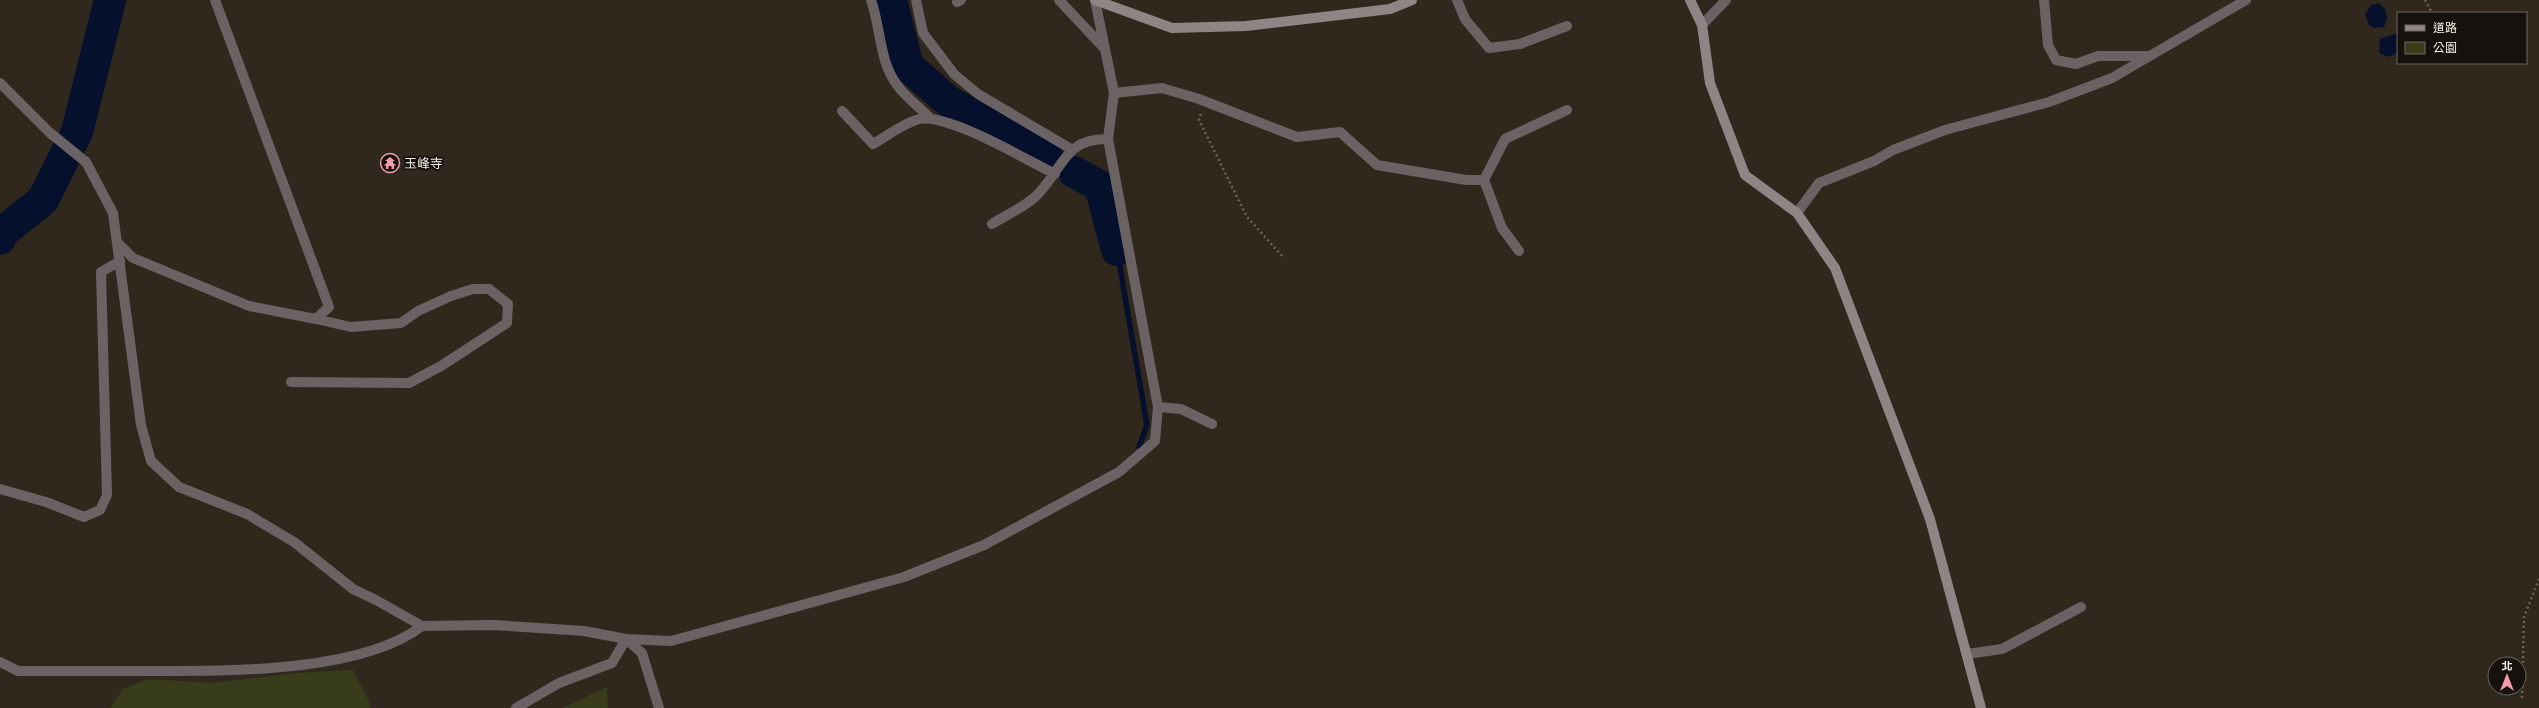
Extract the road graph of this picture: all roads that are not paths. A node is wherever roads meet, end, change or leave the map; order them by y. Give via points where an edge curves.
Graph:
1 (215, 0) edge
2 (871, 0) edge
3 (916, 0) edge
4 (1059, 0) edge
5 (1095, 0) edge
6 (1412, 0) edge
7 (1457, 0) edge
8 (1690, 0) edge
9 (1726, 0) edge
10 (2044, 0) edge
11 (2246, 0) edge
12 (1702, 25) junction
13 (1568, 26) dead end
14 (1105, 49) junction
15 (2146, 56) junction
16 (0, 83) edge
17 (1114, 93) junction
18 (1568, 110) dead end
19 (842, 111) dead end
20 (930, 118) junction
21 (1108, 139) junction
22 (1071, 149) junction
23 (1055, 174) junction
24 (1484, 180) junction
25 (1797, 213) junction
26 (992, 224) dead end
27 (118, 242) junction
28 (1519, 251) dead end
29 (120, 262) junction
30 (316, 319) junction
31 (291, 382) dead end
32 (1158, 407) junction
33 (1212, 424) dead end
34 (0, 489) edge
35 (2081, 607) dead end
36 (422, 626) junction
37 (626, 639) junction
38 (1967, 654) junction
39 (0, 662) edge
40 (516, 708) edge
41 (659, 708) edge
42 (1981, 708) edge

1 - 30 street via 329,307
2 - 20 street via 877,17 882,52 897,85
3 - 22 street via 923,33 954,74 978,94
4 - 14 street
5 - 6 street via 1172,28 1246,26 1390,10
5 - 14 street
7 - 13 street via 1465,19 1489,48 1520,44
8 - 12 street
9 - 12 street
10 - 15 street via 2048,45 2056,60 2076,64 2098,56
11 - 15 street
12 - 25 street via 1710,83 1745,175
14 - 17 street
15 - 25 street via 2112,78 2049,102 1945,130 1819,183
16 - 27 street via 49,132 86,162 113,213
17 - 21 street
17 - 24 street via 1162,88 1297,137 1340,132 1377,165 1466,180
18 - 24 street via 1506,139
19 - 20 street via 873,144 917,119
20 - 23 street via 950,122
21 - 22 street via 1091,139
21 - 32 street
22 - 23 street
23 - 26 street via 1034,198
24 - 28 street via 1502,228
25 - 38 street via 1835,268 1930,518
27 - 29 street
27 - 30 street via 133,258 250,306
29 - 34 street via 101,272 107,495 100,510 84,517 46,502
29 - 36 street via 141,425 151,461 179,487 247,514 294,542 353,589
30 - 31 street via 351,327 400,323 418,311 473,289 489,290 508,304 508,323 441,366 409,383
32 - 33 street via 1181,409
32 - 37 street via 1155,441 1119,472 984,545 904,577 672,641
35 - 38 street via 2002,649
36 - 37 street via 494,626 584,631
36 - 39 street via 408,636 376,648 337,658 251,671 18,671
37 - 40 street via 612,663 559,683
37 - 41 street via 642,653
38 - 42 street

